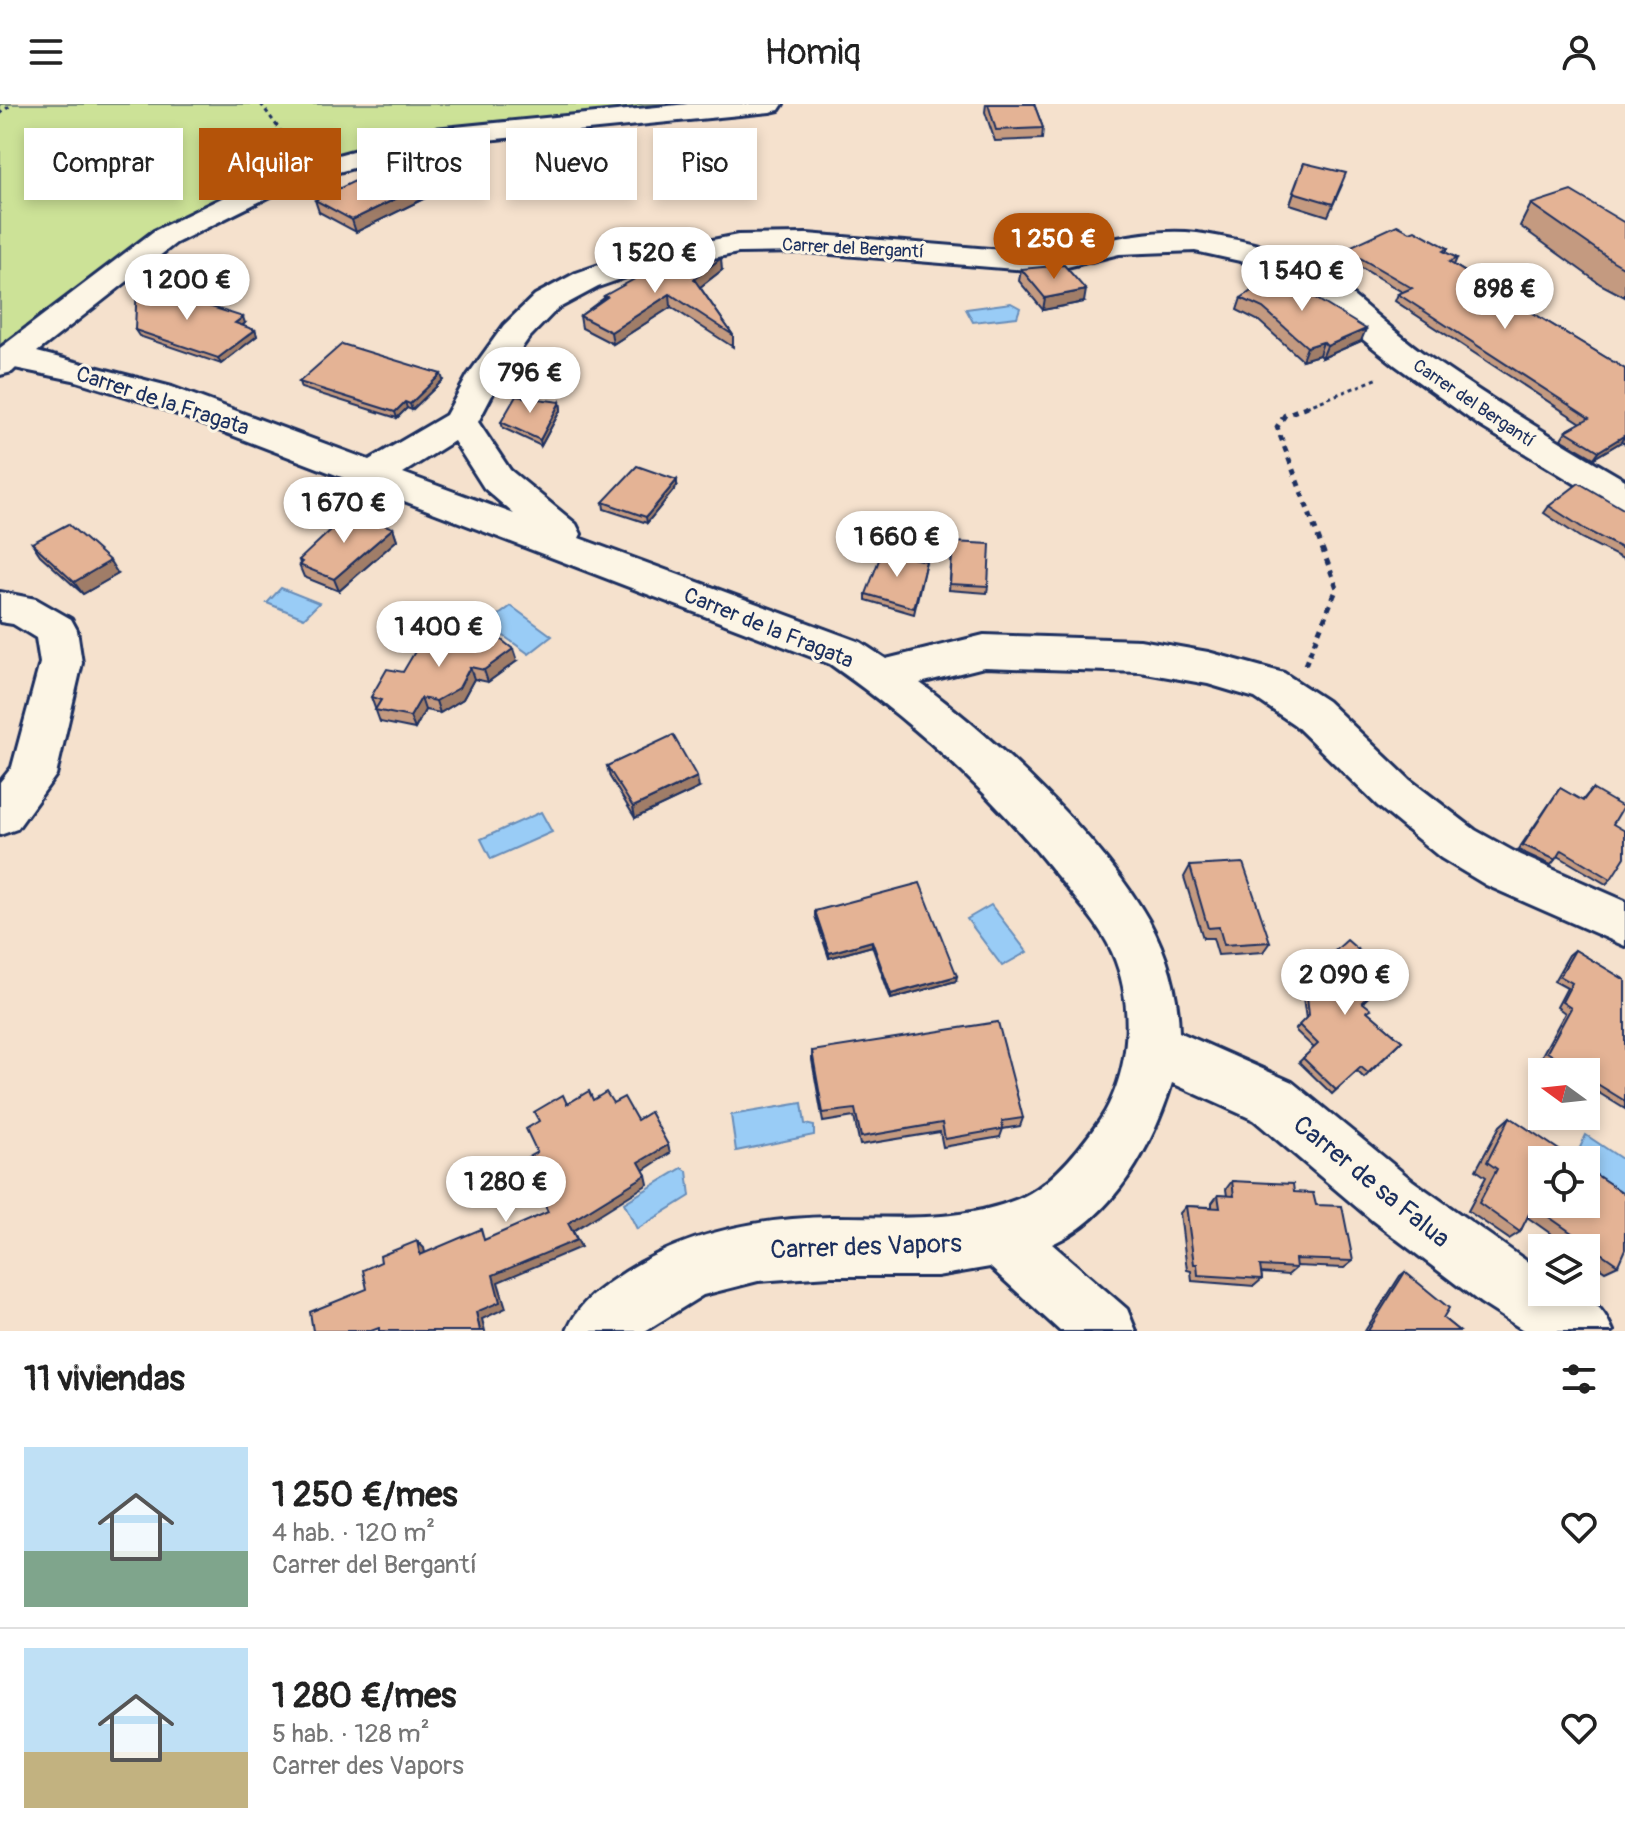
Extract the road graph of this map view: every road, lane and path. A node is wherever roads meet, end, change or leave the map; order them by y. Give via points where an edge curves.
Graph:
1 (12, 104) edge
2 (261, 104) edge
3 (770, 104) edge
4 (0, 114) edge
5 (278, 128) edge
6 (341, 162) edge
7 (240, 200) edge
8 (5, 361) edge
9 (1416, 364) junction
10 (460, 422) junction
11 (375, 473) junction
12 (1625, 497) edge
13 (588, 557) junction
14 (0, 607) edge
15 (881, 677) junction
16 (1290, 699) junction
17 (0, 815) edge
18 (1625, 924) edge
19 (1153, 1047) junction
20 (998, 1235) junction
21 (598, 1331) edge
22 (1105, 1331) edge
23 (1582, 1331) edge

1 - 4 path
2 - 5 path
3 - 6 street via 434,137
7 - 8 street via 165,237
8 - 11 street, Carrer de la Fragata via 120,382
9 - 10 street, Carrer del Bergantí via 1297,271 1195,242 1119,245 1059,260 1028,261 807,243 738,244 627,266 546,302 485,375
9 - 12 street, Carrer del Bergantí via 1493,418
9 - 16 path via 1285,415 1277,427 1337,588
10 - 11 street
10 - 13 street via 497,479
11 - 13 street, Carrer de la Fragata
13 - 15 street, Carrer de la Fragata via 845,653
14 - 17 street via 22,610 56,630 61,663 33,775
15 - 16 street, Carrer de la Fragata via 984,651 1140,656 1269,685
15 - 19 street, Carrer des Vapors via 993,772 1040,819 1108,903 1135,946 1147,980
16 - 18 street, Carrer de la Fragata via 1458,844 1503,870
19 - 20 street, Carrer des Vapors via 1142,1098 1112,1151 1050,1214
19 - 23 street, Carrer de sa Falua via 1273,1101 1393,1201 1502,1282
20 - 21 street, Carrer des Vapors via 956,1246 747,1252 695,1266 652,1287
20 - 22 street

